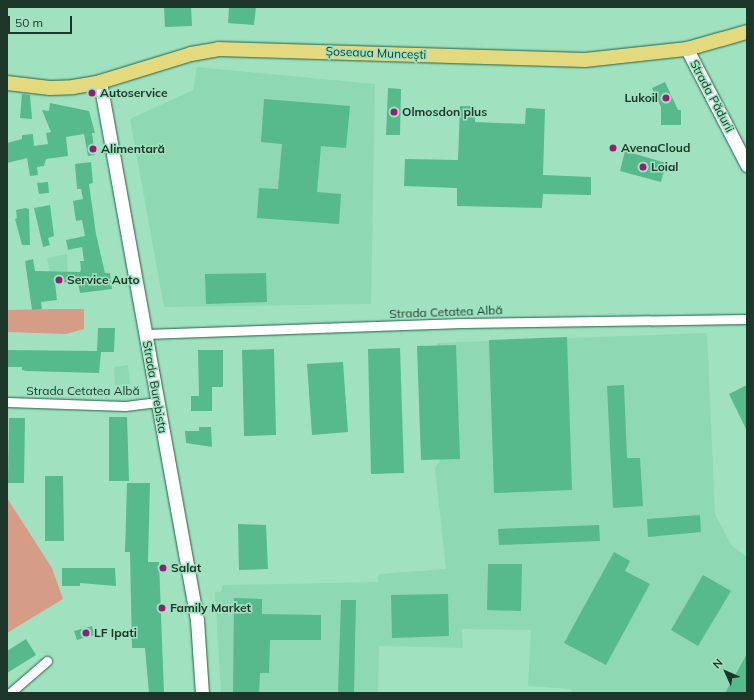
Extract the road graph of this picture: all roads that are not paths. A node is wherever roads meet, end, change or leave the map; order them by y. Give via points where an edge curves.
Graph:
1 (747, 32) edge
2 (687, 49) junction
3 (100, 82) junction
4 (7, 83) edge
5 (747, 165) edge
6 (747, 319) edge
7 (145, 334) junction
8 (7, 402) edge
9 (158, 402) junction
10 (47, 661) dead end
11 (10, 693) edge
12 (202, 693) edge

1 - 2 main road, Șoseaua Muncești
2 - 3 main road, Șoseaua Muncești via 585,60 225,49 190,54
2 - 5 main road, Strada Pădurii
3 - 4 main road, Șoseaua Muncești via 50,88
3 - 7 main road, Strada Burebista
6 - 7 street, Strada Cetatea Albă via 462,323
7 - 9 main road, Strada Burebista
8 - 9 street, Strada Cetatea Albă via 99,406
9 - 12 main road, Strada Burebista via 197,620
10 - 11 street

